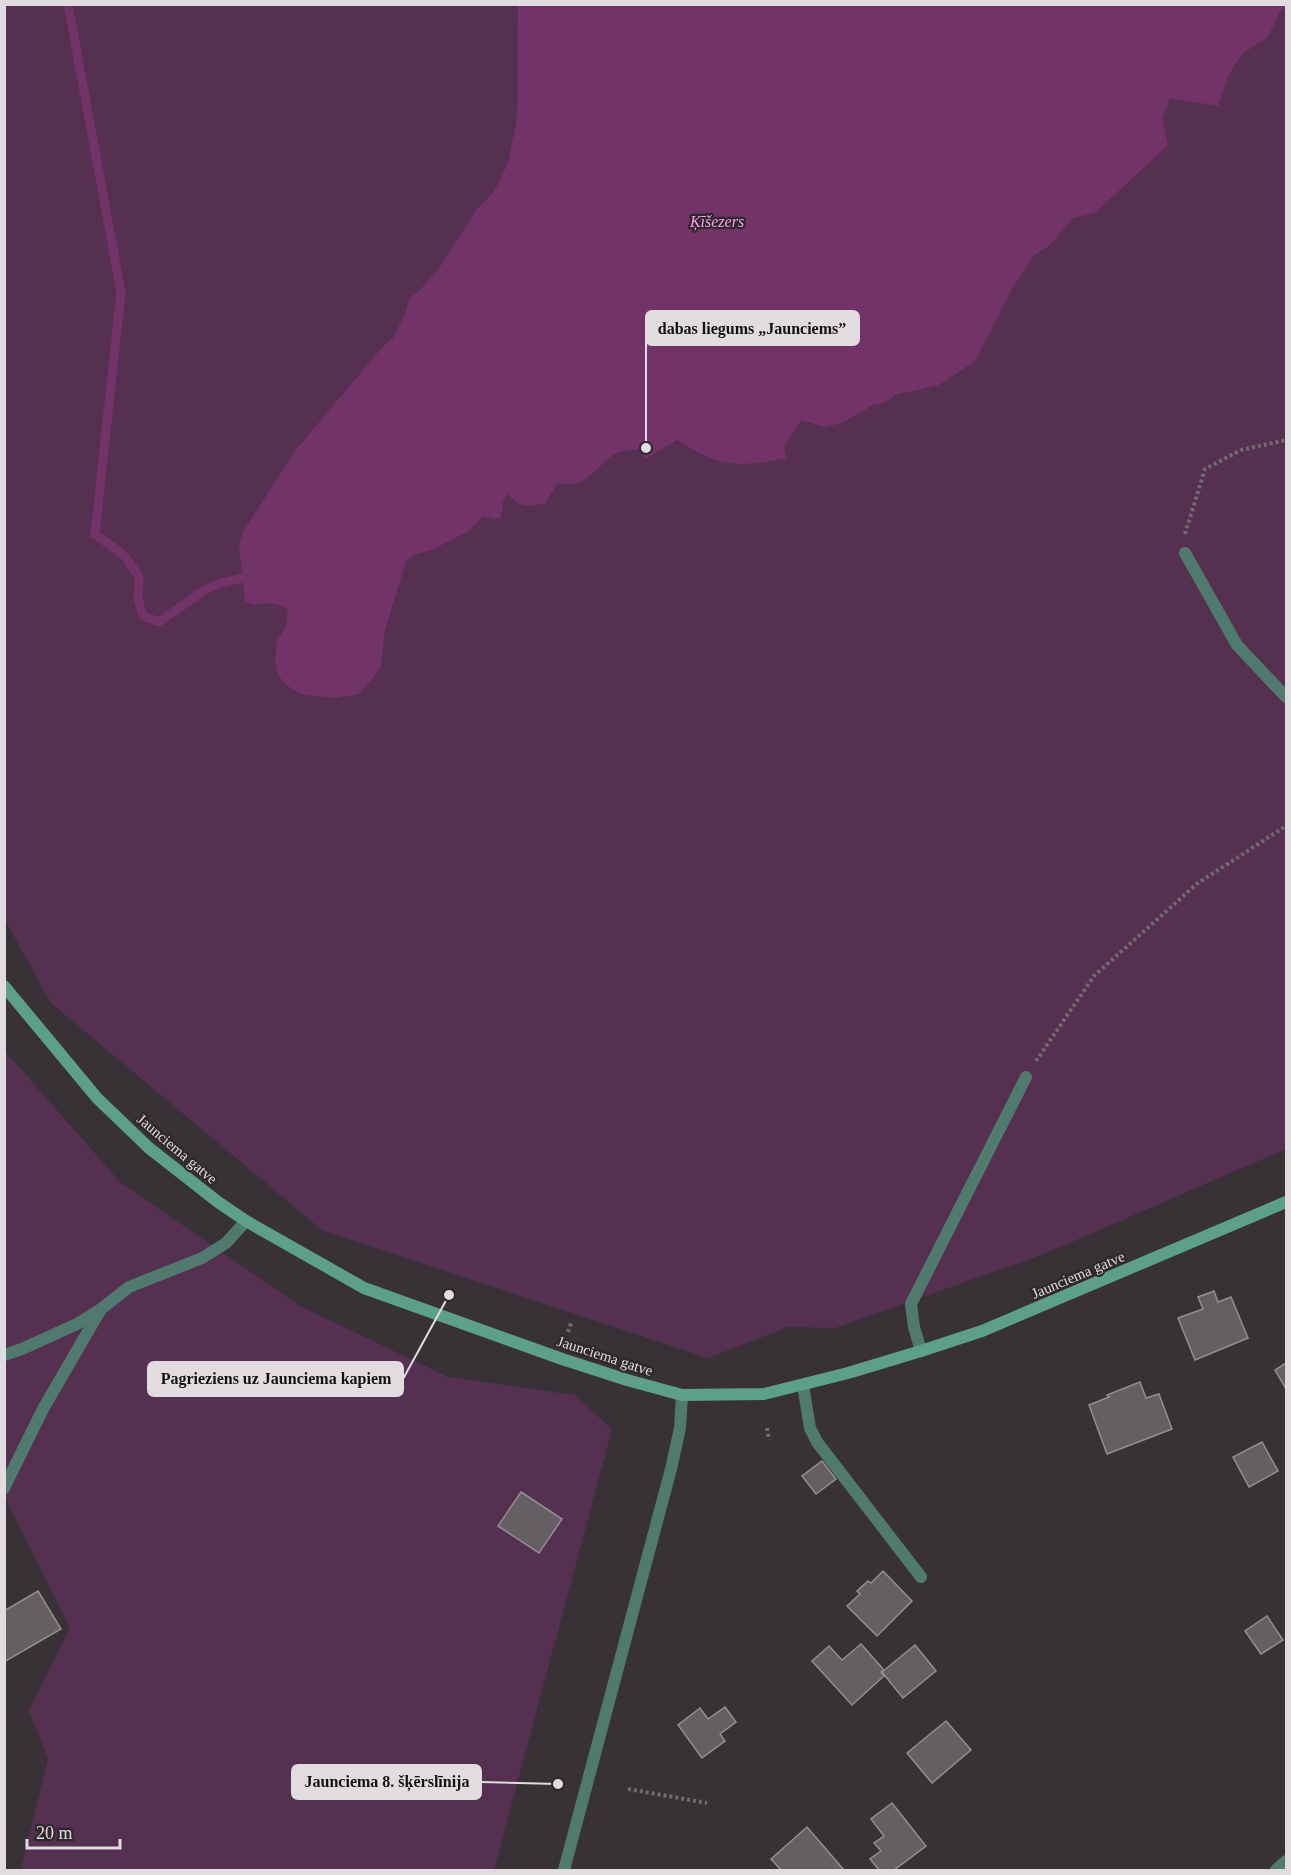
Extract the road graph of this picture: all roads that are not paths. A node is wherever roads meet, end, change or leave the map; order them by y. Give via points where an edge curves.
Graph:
1 (1185, 553) road end
2 (1287, 696) edge
3 (4, 987) edge
4 (1026, 1077) road end
5 (1287, 1202) edge
6 (246, 1221) junction
7 (101, 1309) junction
8 (921, 1351) junction
9 (4, 1355) edge
10 (803, 1385) junction
11 (682, 1395) junction
12 (4, 1488) edge
13 (921, 1577) dead end
14 (572, 1843) junction
15 (1287, 1861) edge
16 (564, 1870) edge
17 (573, 1870) edge
18 (1276, 1870) edge

1 - 2 street via 1237,645
3 - 6 main road, Jaunciema gatve via 97,1098 149,1148
4 - 8 street via 911,1304
5 - 8 main road, Jaunciema gatve via 982,1331
6 - 7 street via 226,1243 202,1258 129,1287
6 - 11 main road, Jaunciema gatve via 364,1288 562,1359
7 - 9 street via 78,1324
7 - 12 street via 43,1409
8 - 10 main road, Jaunciema gatve
10 - 11 main road, Jaunciema gatve via 764,1394
10 - 13 street via 810,1428 817,1442
11 - 14 street via 671,1469
14 - 16 street
14 - 17 street
15 - 18 street

